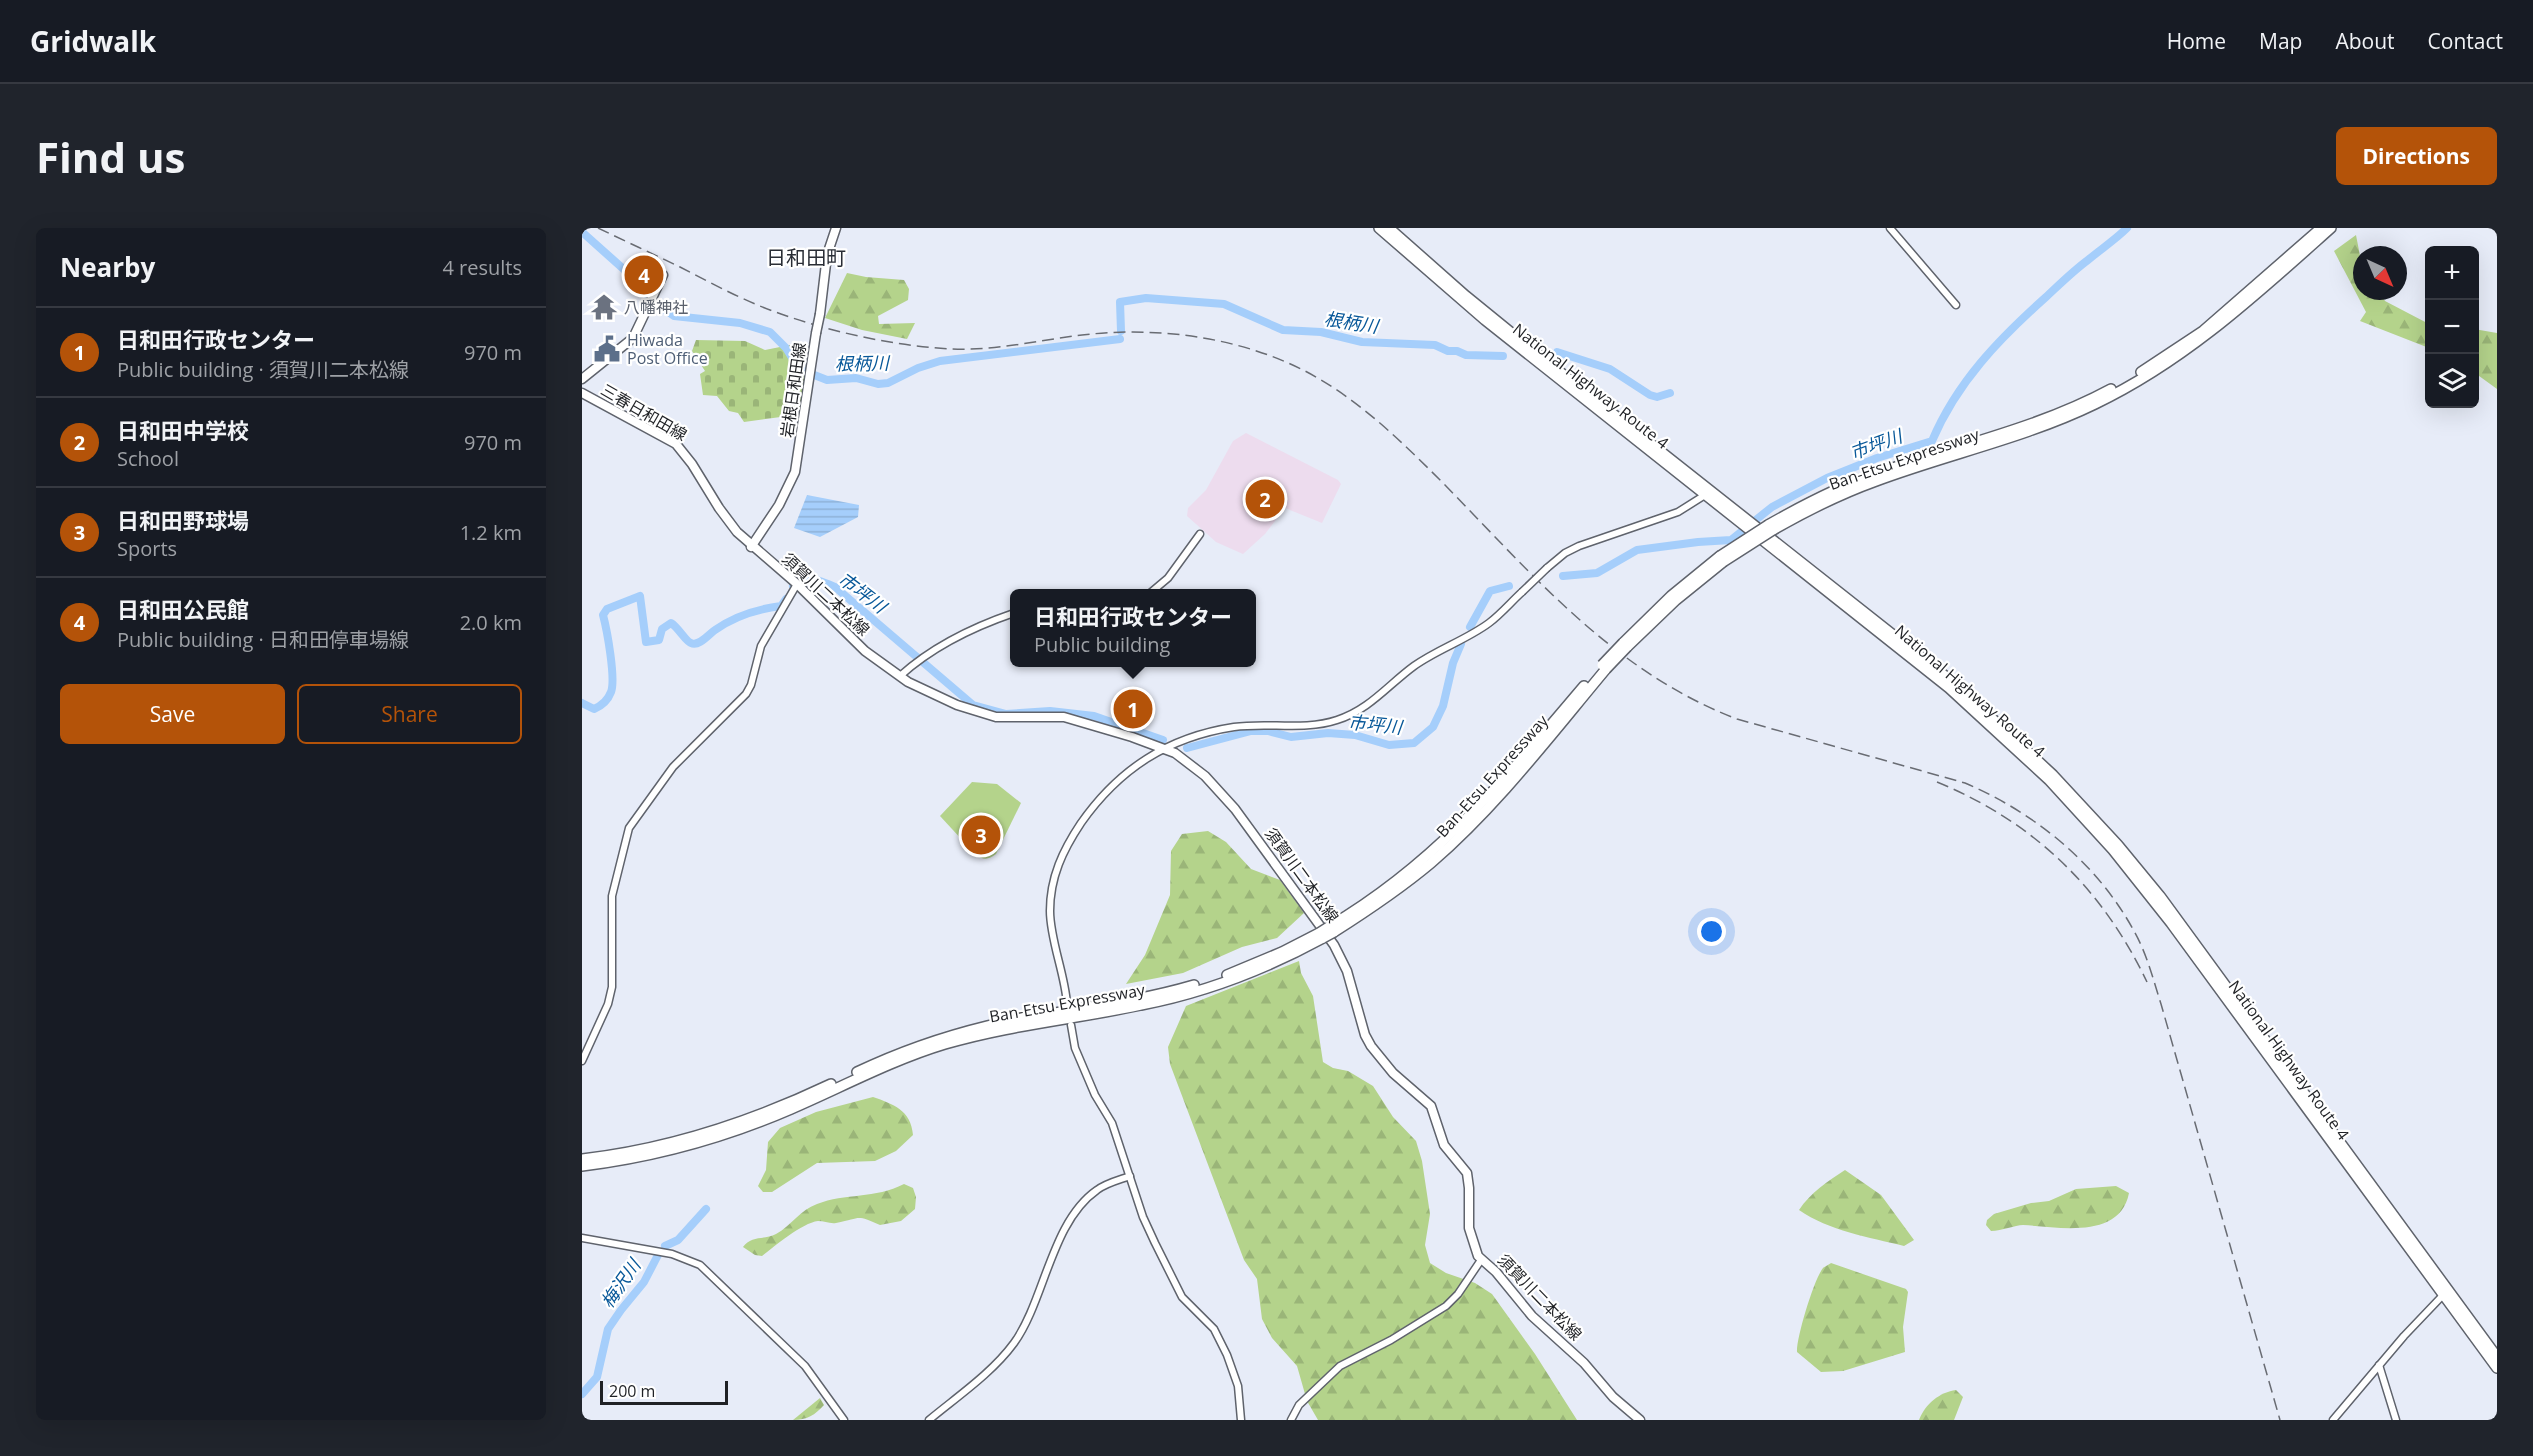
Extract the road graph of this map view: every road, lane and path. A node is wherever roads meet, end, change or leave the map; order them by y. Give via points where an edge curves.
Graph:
1 (836, 228) edge
2 (1379, 228) edge
3 (1389, 228) edge
4 (1890, 228) edge
5 (2321, 228) edge
6 (2331, 228) edge
7 (663, 275) dead end
8 (1956, 305) dead end
9 (582, 379) edge
10 (582, 393) edge
11 (1705, 495) junction
12 (1771, 527) junction
13 (1200, 534) dead end
14 (752, 547) junction
15 (796, 584) junction
16 (1155, 589) edge
17 (1010, 615) edge
18 (900, 676) junction
19 (1166, 749) junction
20 (1321, 935) junction
21 (1067, 1004) dead end
22 (1071, 1025) dead end
23 (582, 1060) edge
24 (582, 1160) edge
25 (582, 1166) edge
26 (1130, 1176) junction
27 (582, 1238) edge
28 (1481, 1260) junction
29 (2445, 1293) junction
30 (2497, 1357) edge
31 (2379, 1365) junction
32 (2497, 1368) edge
33 (844, 1420) edge
34 (929, 1420) edge
35 (1241, 1420) edge
36 (1292, 1420) edge
37 (1640, 1420) edge
38 (2333, 1420) edge
39 (2396, 1420) edge

1 - 14 main road, 岩根日和田線, bridge via 826,255 795,472
2 - 11 highway, National Highway Route 4 via 1485,320
3 - 29 highway, National Highway Route 4 via 1541,357 1954,683 2054,775 2160,896
4 - 8 street
5 - 12 highway, Ban-Etsu Expressway via 2203,331 2118,386 2034,423 1874,474 1820,497
6 - 12 highway, Ban-Etsu Expressway via 2207,335 2110,397 2037,429 1851,490
7 - 9 main road via 631,342
10 - 14 main road, 三春日和田線 via 676,444 728,521
11 - 19 street, bridge via 1678,512 1565,553 1489,622 1413,667 1366,707 1346,717 1320,725 1232,727
11 - 29 highway, National Highway Route 4 via 1949,688 2068,800 2176,929
12 - 20 highway, Ban-Etsu Expressway, bridge via 1722,559 1625,645 1460,836 1395,891
13 - 16 street via 1168,578
14 - 15 main road, 須賀川二本松線
15 - 18 main road, 須賀川二本松線 via 858,644
15 - 23 street via 761,646 746,694 673,767 629,828 612,896 612,987
17 - 18 street via 919,659
18 - 19 main road, 須賀川二本松線 via 957,705 996,717 1064,717
19 - 21 street via 1129,770 1104,792 1060,856 1050,916
19 - 28 main road, 須賀川二本松線 via 1205,776 1235,809 1334,945 1347,971 1367,1039 1394,1073 1429,1103 1444,1146 1465,1170 1469,1228
20 - 24 highway, Ban-Etsu Expressway via 1214,980 1140,999 962,1032 890,1057 728,1127 641,1151
20 - 25 highway, Ban-Etsu Expressway via 1285,958 1217,985 1142,1005 1013,1027 944,1044 730,1134 659,1153
22 - 26 street via 1075,1048 1112,1123
26 - 34 street via 1102,1187 1083,1203 1053,1255 1027,1322 1014,1343
26 - 35 street via 1143,1217 1178,1289 1189,1306 1214,1329 1227,1355 1237,1379
27 - 33 street via 672,1254 700,1265 805,1366
28 - 36 street via 1446,1306 1340,1366 1299,1405
28 - 37 main road, 須賀川二本松線 via 1496,1272 1532,1316
29 - 30 highway, National Highway Route 4
29 - 31 street
29 - 32 highway, National Highway Route 4
31 - 38 street
31 - 39 street

